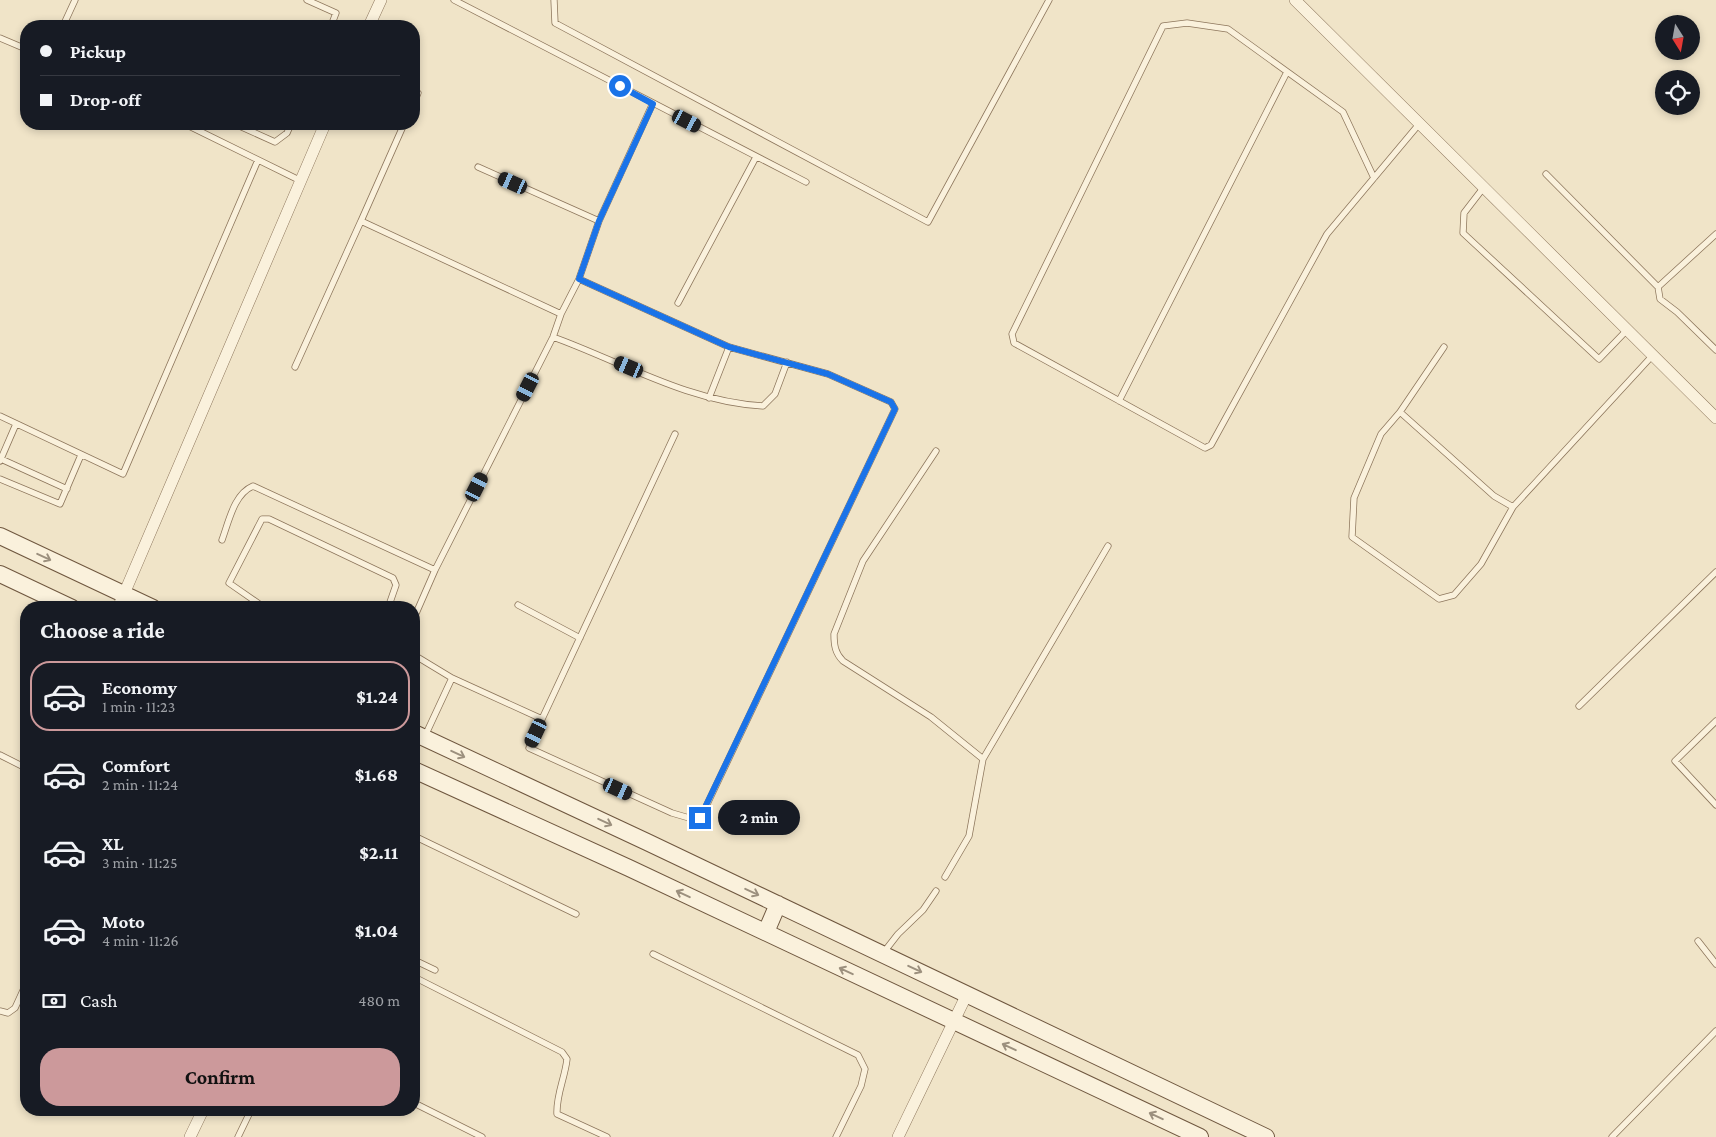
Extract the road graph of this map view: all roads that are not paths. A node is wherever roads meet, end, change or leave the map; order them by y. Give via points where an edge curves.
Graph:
1 (75, 0) edge
2 (307, 0) edge
3 (380, 0) edge
4 (454, 0) edge
5 (554, 0) edge
6 (1049, 0) edge
7 (1295, 0) edge
8 (66, 20) edge
9 (333, 20) edge
10 (372, 20) edge
11 (0, 38) edge
12 (20, 46) edge
13 (1287, 72) junction
14 (653, 104) junction
15 (1420, 122) junction
16 (197, 130) edge
17 (248, 130) edge
18 (288, 130) edge
19 (322, 130) edge
20 (401, 130) edge
21 (756, 157) junction
22 (258, 160) junction
23 (478, 167) dead end
24 (1546, 174) dead end
25 (1374, 178) junction
26 (300, 180) junction
27 (806, 182) dead end
28 (1484, 187) junction
29 (361, 221) junction
30 (599, 221) junction
31 (1716, 234) edge
32 (579, 279) junction
33 (1658, 287) junction
34 (678, 303) dead end
35 (561, 314) junction
36 (1628, 329) junction
37 (553, 337) junction
38 (729, 347) junction
39 (1444, 347) dead end
40 (1716, 350) edge
41 (1653, 355) junction
42 (787, 362) junction
43 (295, 367) dead end
44 (709, 398) junction
45 (1119, 401) junction
46 (1400, 412) junction
47 (1714, 413) edge
48 (0, 416) edge
49 (16, 424) junction
50 (675, 434) dead end
51 (936, 451) dead end
52 (81, 455) junction
53 (0, 460) edge
54 (0, 479) edge
55 (67, 489) junction
56 (1513, 507) junction
57 (0, 536) edge
58 (222, 540) dead end
59 (1108, 546) dead end
60 (435, 570) junction
61 (1716, 572) edge
62 (0, 574) edge
63 (121, 600) edge
64 (57, 601) edge
65 (255, 601) edge
66 (390, 601) edge
67 (420, 604) edge
68 (518, 604) dead end
69 (580, 638) junction
70 (420, 659) edge
71 (452, 678) junction
72 (1579, 706) dead end
73 (542, 719) junction
74 (1716, 721) edge
75 (420, 734) edge
76 (420, 736) edge
77 (0, 755) edge
78 (983, 759) junction
79 (20, 765) edge
80 (420, 773) edge
81 (1716, 804) edge
82 (420, 839) edge
83 (945, 877) dead end
84 (936, 891) dead end
85 (778, 904) junction
86 (576, 914) dead end
87 (766, 932) junction
88 (1698, 941) dead end
89 (654, 954) dead end
90 (883, 954) junction
91 (420, 963) edge
92 (1716, 964) edge
93 (435, 970) dead end
94 (420, 979) edge
95 (967, 994) junction
96 (20, 997) edge
97 (0, 1011) edge
98 (953, 1021) junction
99 (1716, 1031) edge
100 (420, 1106) edge
101 (200, 1116) edge
102 (248, 1116) edge
103 (190, 1137) edge
104 (238, 1137) edge
105 (482, 1137) edge
106 (607, 1137) edge
107 (836, 1137) edge
108 (898, 1137) edge
109 (1200, 1137) edge
110 (1266, 1137) edge
111 (1612, 1137) edge

1 - 8 lane
2 - 9 lane via 336,12
3 - 10 street
4 - 14 lane
5 - 6 lane via 555,23 928,222
7 - 15 street
11 - 12 lane
13 - 25 lane via 1343,112
13 - 45 lane
13 - 45 lane via 1228,29 1187,23 1163,26 1012,334 1014,343
14 - 21 lane
14 - 30 lane
15 - 25 lane
15 - 28 street
16 - 22 lane
17 - 18 lane via 275,142
19 - 26 street
20 - 29 lane
21 - 27 lane
21 - 34 lane
22 - 26 lane
22 - 52 lane via 123,474
23 - 30 lane
24 - 33 lane
25 - 45 lane via 1327,234 1211,445 1205,448
26 - 63 street
28 - 36 street
28 - 36 lane via 1464,213 1463,233 1599,359
29 - 35 lane
29 - 43 lane
30 - 32 lane
31 - 33 lane
32 - 35 lane
32 - 38 lane
33 - 40 lane via 1660,300
35 - 37 lane
36 - 41 street
37 - 44 lane
37 - 60 lane
38 - 42 lane
38 - 44 lane
39 - 46 lane
41 - 47 street
41 - 56 lane
42 - 44 lane via 775,394 762,406
42 - 73 lane via 828,374 891,402 895,409 700,818 696,820 672,813 529,748
46 - 56 lane via 1494,496
46 - 56 lane via 1381,434 1354,498 1352,537 1439,599 1454,596 1481,564
48 - 49 lane
49 - 52 lane
49 - 53 lane
50 - 69 lane
51 - 78 lane via 863,561 834,634 834,645 843,661 931,717
52 - 55 lane
53 - 55 lane
54 - 55 lane via 60,504
57 -> 63 street
58 - 60 lane via 237,500 244,490 253,486
59 - 78 lane
60 - 67 lane
61 - 72 lane
62 - 64 street
65 - 66 lane via 230,583 262,519 270,519 393,578 396,585
68 - 69 lane
69 - 73 lane
70 - 71 lane
71 - 73 lane
71 - 75 lane
74 - 81 lane via 1675,761
76 -> 85 street
77 - 79 lane
78 - 83 lane via 969,836
87 -> 80 street
82 - 86 lane
84 - 90 lane
85 - 87 street
85 - 90 street
98 -> 87 street
88 - 92 lane
89 - 107 lane via 858,1054 865,1069 861,1086
90 -> 95 street
91 - 93 lane
94 - 106 lane via 562,1052 567,1059 566,1073 556,1104 557,1114
95 - 98 street
95 - 110 street
96 - 97 lane via 15,1008 8,1013
98 - 108 street
109 -> 98 street
99 - 111 lane
100 - 105 lane
101 - 103 street
102 - 104 lane

